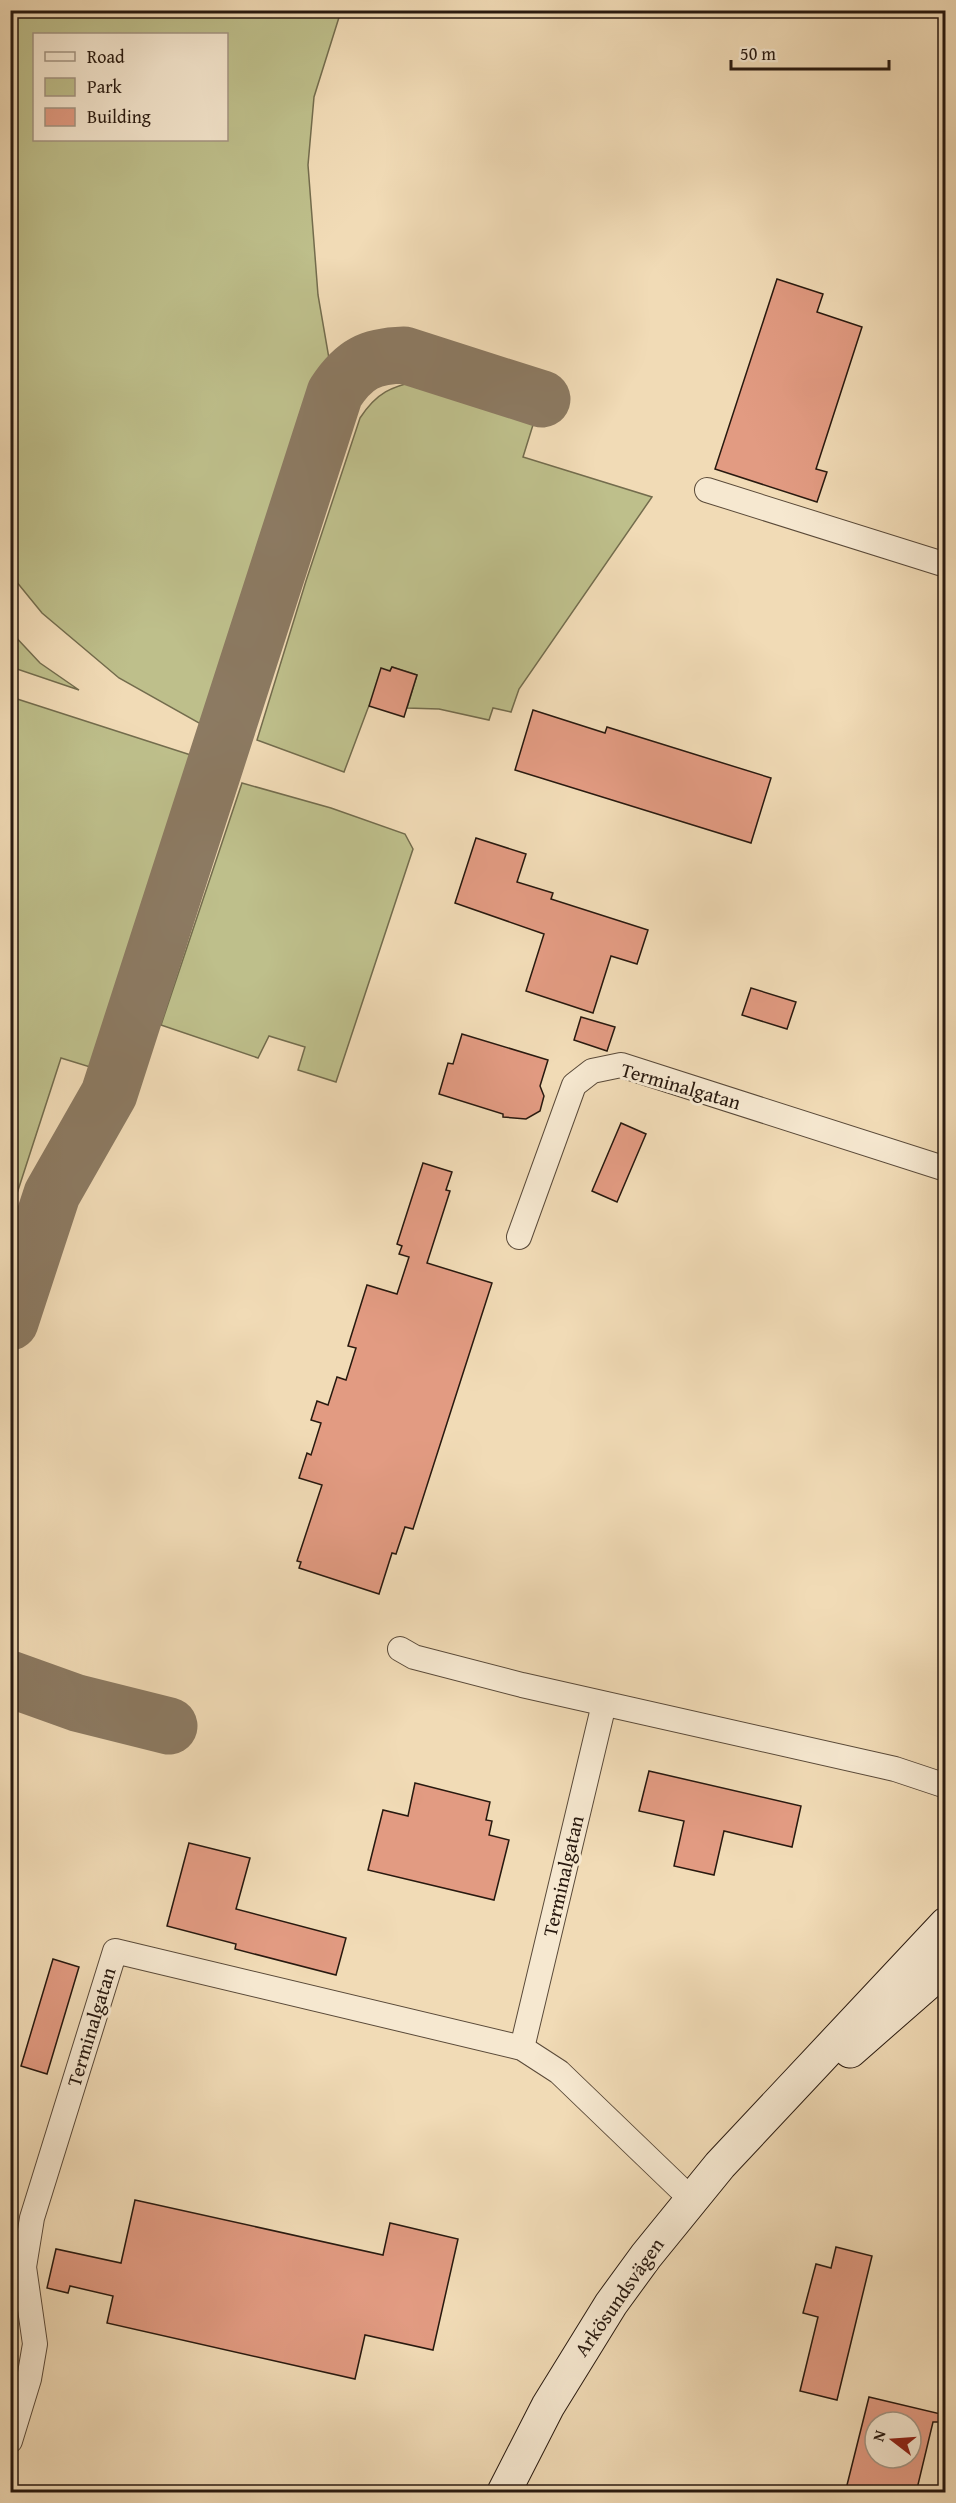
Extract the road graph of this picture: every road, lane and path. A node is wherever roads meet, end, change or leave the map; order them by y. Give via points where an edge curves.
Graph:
1 (707, 490) dead end
2 (945, 565) edge
3 (945, 1169) edge
4 (519, 1237) dead end
5 (400, 1649) dead end
6 (604, 1704) junction
7 (945, 1786) edge
8 (945, 1924) edge
9 (945, 1967) edge
10 (522, 2048) junction
11 (762, 2122) junction
12 (691, 2199) junction
13 (10, 2441) edge
14 (504, 2493) edge

1 - 2 street
3 - 4 street, Terminalgatan via 621,1065 592,1071 574,1085
5 - 6 street via 414,1657
6 - 7 street via 895,1769
6 - 10 street, Terminalgatan
8 - 11 main road, Arkösundsvägen
9 - 11 main road, Arkösundsvägen
10 - 12 street, Terminalgatan via 558,2072
10 - 13 street, Terminalgatan via 115,1951 30,2227 24,2267 35,2344
11 - 12 main road, Arkösundsvägen
12 - 14 main road, Arkösundsvägen via 589,2338 548,2406

